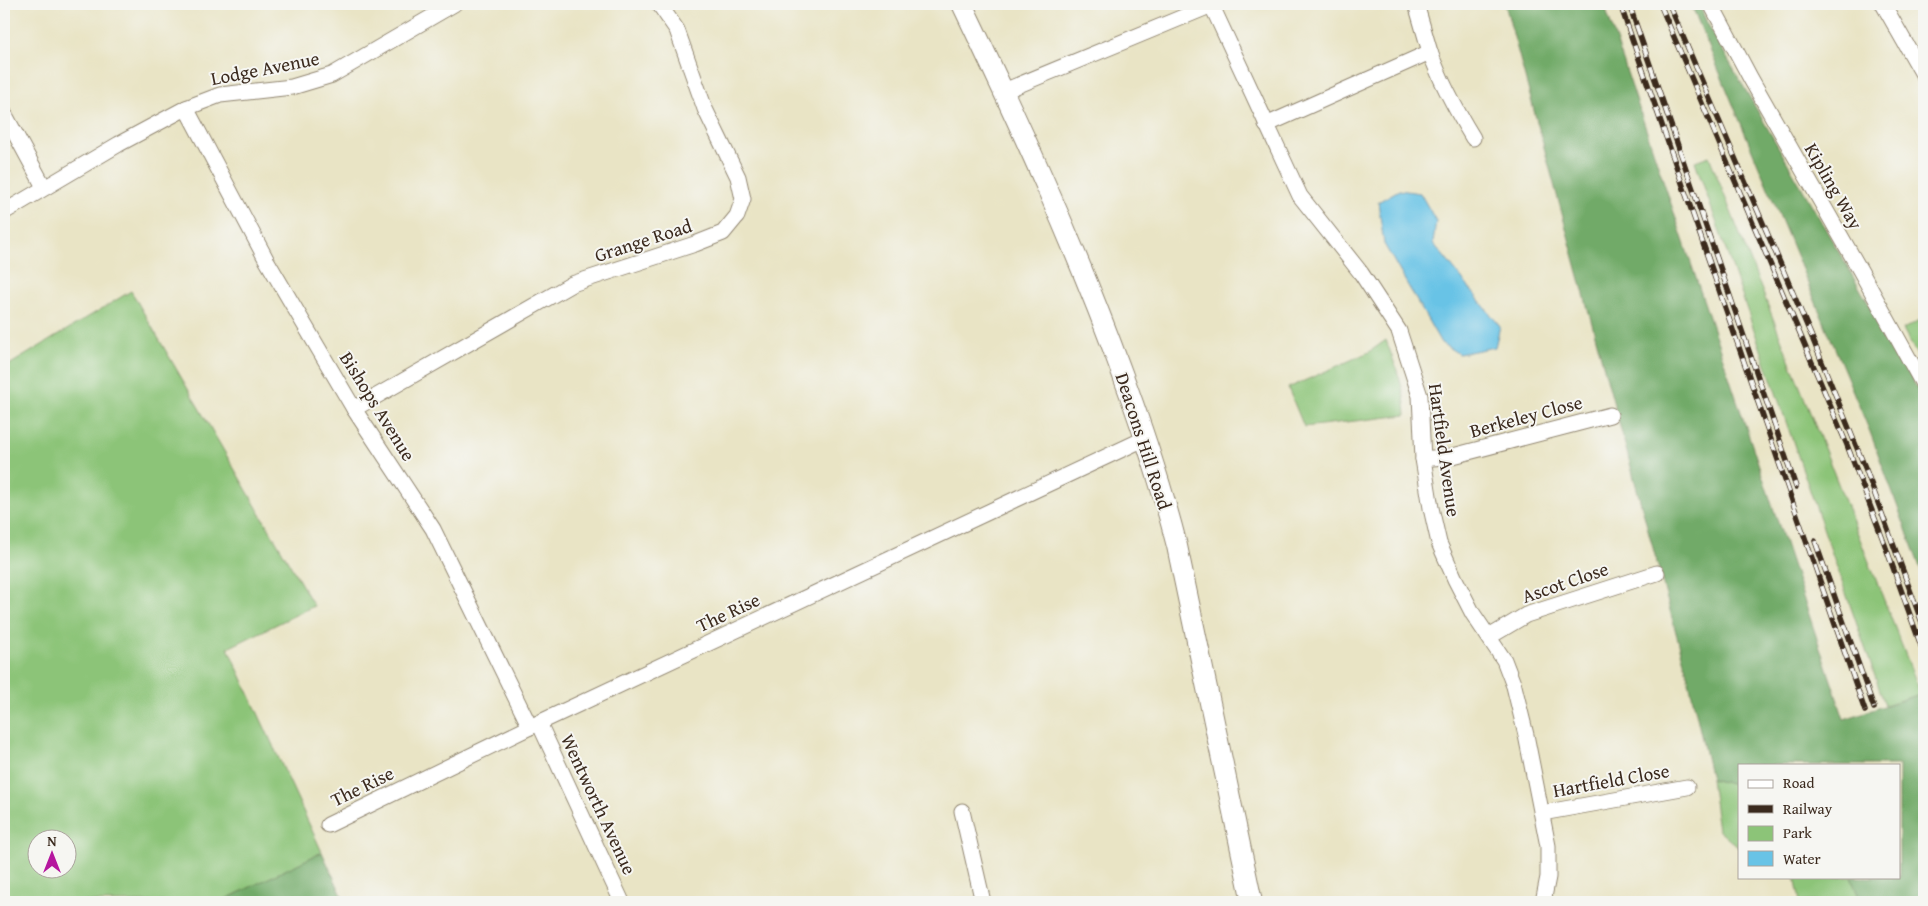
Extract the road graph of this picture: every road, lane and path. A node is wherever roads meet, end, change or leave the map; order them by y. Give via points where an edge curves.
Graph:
1 (454, 4) edge
2 (659, 4) edge
3 (962, 4) edge
4 (1211, 4) edge
5 (1416, 4) edge
6 (1712, 4) edge
7 (1883, 4) edge
8 (1430, 52) junction
9 (1924, 76) edge
10 (1004, 91) junction
11 (186, 108) junction
12 (4, 113) edge
13 (1266, 125) junction
14 (1473, 138) dead end
15 (44, 186) junction
16 (4, 212) edge
17 (1924, 386) edge
18 (354, 409) junction
19 (1610, 415) dead end
20 (1146, 438) junction
21 (1423, 459) junction
22 (1657, 573) dead end
23 (1489, 637) junction
24 (534, 725) junction
25 (1687, 787) dead end
26 (962, 811) dead end
27 (1542, 813) junction
28 (328, 825) dead end
29 (622, 902) edge
30 (983, 902) edge
31 (1252, 902) edge
32 (1543, 902) edge

1 - 11 street, Lodge Avenue via 332,75 292,87 220,95
2 - 18 street, Grange Road via 677,30 705,109 738,177 743,199 737,216 722,233 572,284
3 - 10 street, Deacons Hill Road
4 - 10 street, Hartfield Avenue
4 - 13 street, Hartfield Avenue
5 - 8 street
6 - 17 street, Kipling Way via 1750,79
7 - 9 street
8 - 13 street
8 - 14 street via 1438,75
10 - 20 street, Deacons Hill Road via 1103,321
11 - 15 street, Lodge Avenue
11 - 18 street, Bishops Avenue via 267,261
12 - 15 street
13 - 21 street, Hartfield Avenue via 1300,196 1361,273 1399,331 1420,396
15 - 16 street, Lodge Avenue
18 - 24 street, Bishops Avenue via 433,529
19 - 21 street, Berkeley Close via 1453,456
20 - 24 street, The Rise
20 - 31 street, Deacons Hill Road via 1177,546
21 - 23 street, Hartfield Avenue via 1439,543 1468,606
22 - 23 street, Ascot Close via 1526,616
23 - 27 street, Hartfield Avenue via 1504,660 1514,686
24 - 28 street, The Rise
24 - 29 street, Wentworth Avenue
25 - 27 street, Hartfield Close
26 - 30 street
27 - 32 street, Hartfield Avenue via 1548,846 1548,876

